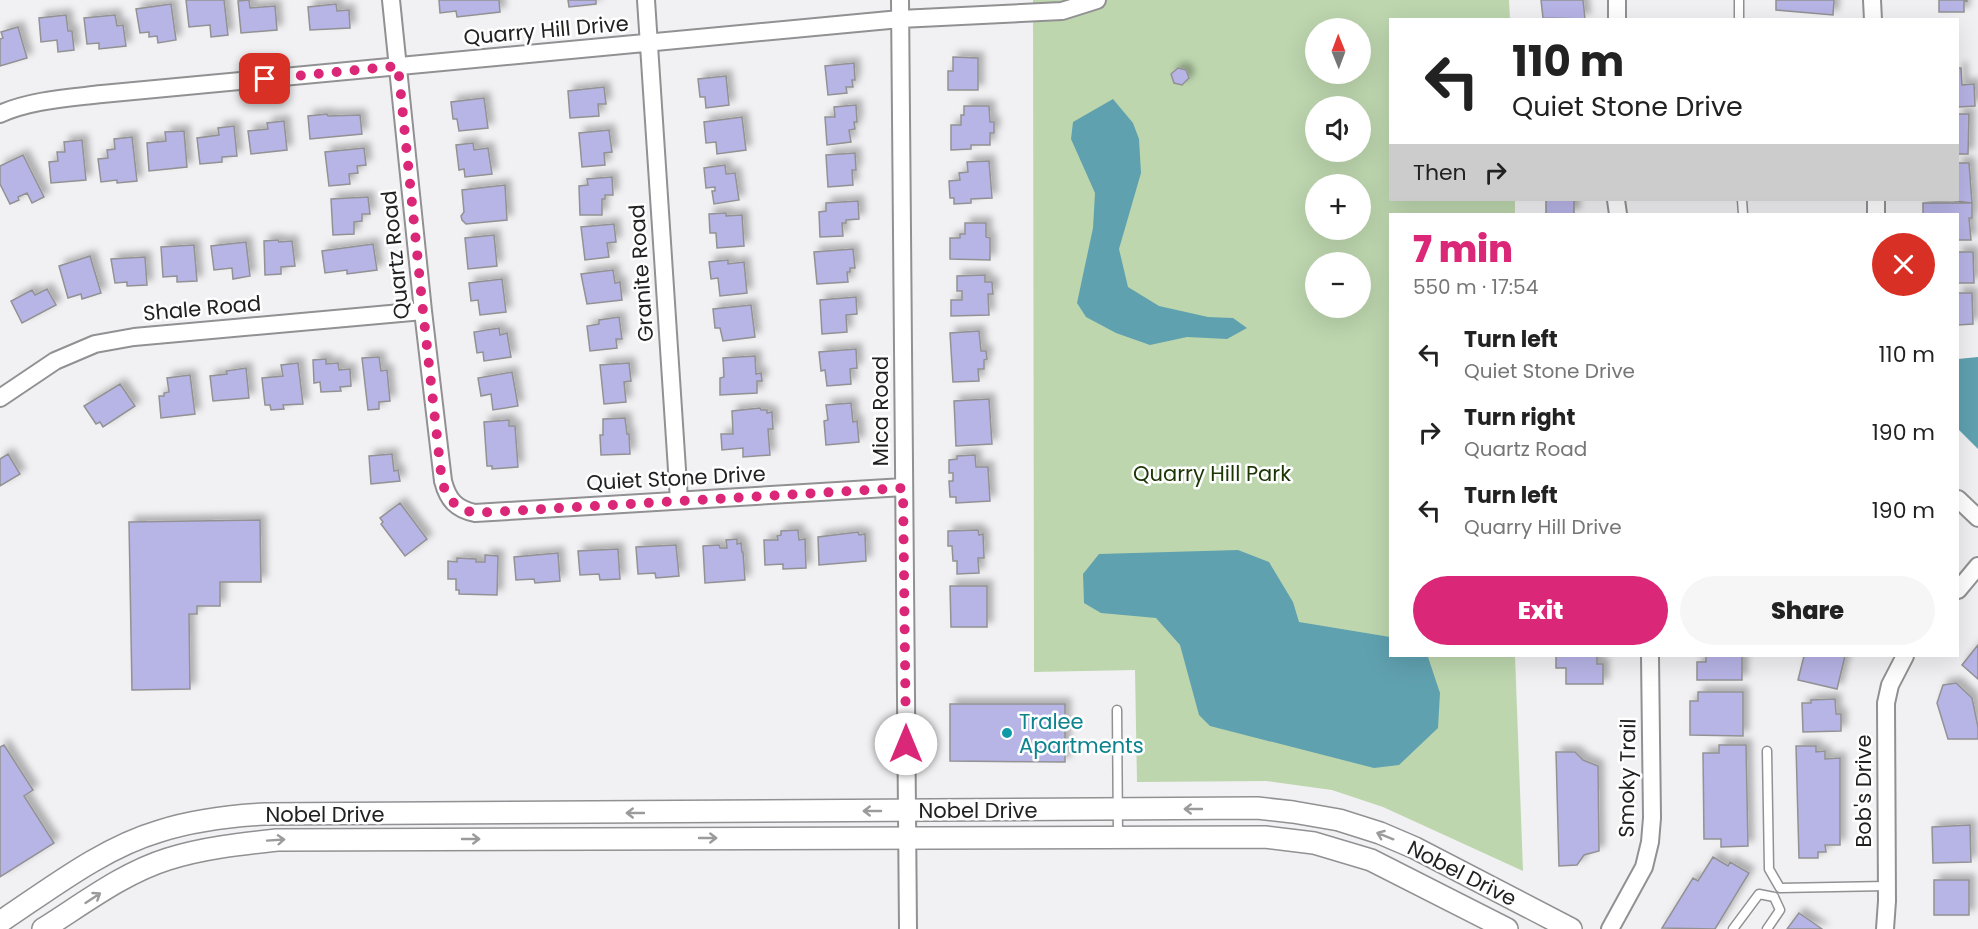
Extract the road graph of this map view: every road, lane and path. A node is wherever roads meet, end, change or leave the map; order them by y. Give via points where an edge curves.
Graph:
1 (391, 0) edge
2 (646, 0) edge
3 (900, 0) edge
4 (1097, 0) edge
5 (1617, 0) edge
6 (1739, 0) edge
7 (1872, 0) edge
8 (900, 18) junction
9 (1617, 18) edge
10 (1739, 18) edge
11 (1873, 18) edge
12 (648, 44) junction
13 (398, 66) junction
14 (0, 114) edge
15 (423, 311) junction
16 (0, 398) edge
17 (903, 488) junction
18 (679, 500) junction
19 (1959, 500) edge
20 (453, 504) joint
21 (1978, 518) edge
22 (1978, 566) edge
23 (1959, 589) edge
24 (1650, 657) edge
25 (1904, 657) edge
26 (1117, 710) dead end
27 (1767, 751) dead end
28 (1118, 809) junction
29 (1280, 810) junction
30 (907, 811) junction
31 (676, 813) junction
32 (1118, 837) junction
33 (676, 838) junction
34 (907, 838) junction
35 (1278, 838) junction
36 (1887, 886) junction
37 (1779, 888) junction
38 (1774, 897) junction
39 (0, 922) edge
40 (43, 929) edge
41 (908, 929) edge
42 (1507, 929) edge
43 (1571, 929) edge
44 (1610, 929) edge
45 (1733, 929) edge
46 (1767, 929) edge
47 (1885, 929) edge

1 - 13 street, Quartz Road
2 - 12 street, Granite Road
3 - 8 street, Mica Road
4 - 8 street, Quarry Hill Drive via 1062,11
5 - 9 street
6 - 10 lane
7 - 11 street
8 - 12 street, Quarry Hill Drive
8 - 17 street, Mica Road
12 - 13 street, Quarry Hill Drive
12 - 18 street, Granite Road
13 - 14 street, Quarry Hill Drive via 59,99
13 - 15 street, Quartz Road
15 - 16 street, Shale Road via 134,336 94,344 55,362
15 - 20 street, Quartz Road via 442,482
17 - 18 street, Quiet Stone Drive
17 - 30 street, Mica Road
18 - 20 street, Quiet Stone Drive via 475,513
19 - 21 street
22 - 23 street
24 - 44 street, Smoky Trail via 1650,842 1644,867
25 - 36 street, Bob's Drive via 1886,703
26 - 28 lane
27 - 37 lane via 1769,869
29 -> 28 street, Nobel Drive
28 - 30 street, Nobel Drive
28 - 32 lane
29 - 35 street
43 -> 29 street, Nobel Drive via 1380,833 1339,820
30 -> 31 street, Nobel Drive
30 - 34 street, Mica Road
31 - 33 street
31 -> 39 street, Nobel Drive via 216,817 159,831 130,843 88,865
32 - 34 street, Nobel Drive
32 - 35 street, Nobel Drive
33 -> 34 street, Nobel Drive
40 -> 33 street, Nobel Drive via 145,868 202,850 277,840
34 - 41 street, Mica Road
35 - 42 street, Nobel Drive via 1314,843 1371,860
36 - 37 lane
36 - 47 street, Bob's Drive
37 - 38 lane
38 - 45 lane via 1759,894
38 - 46 lane via 1780,910

